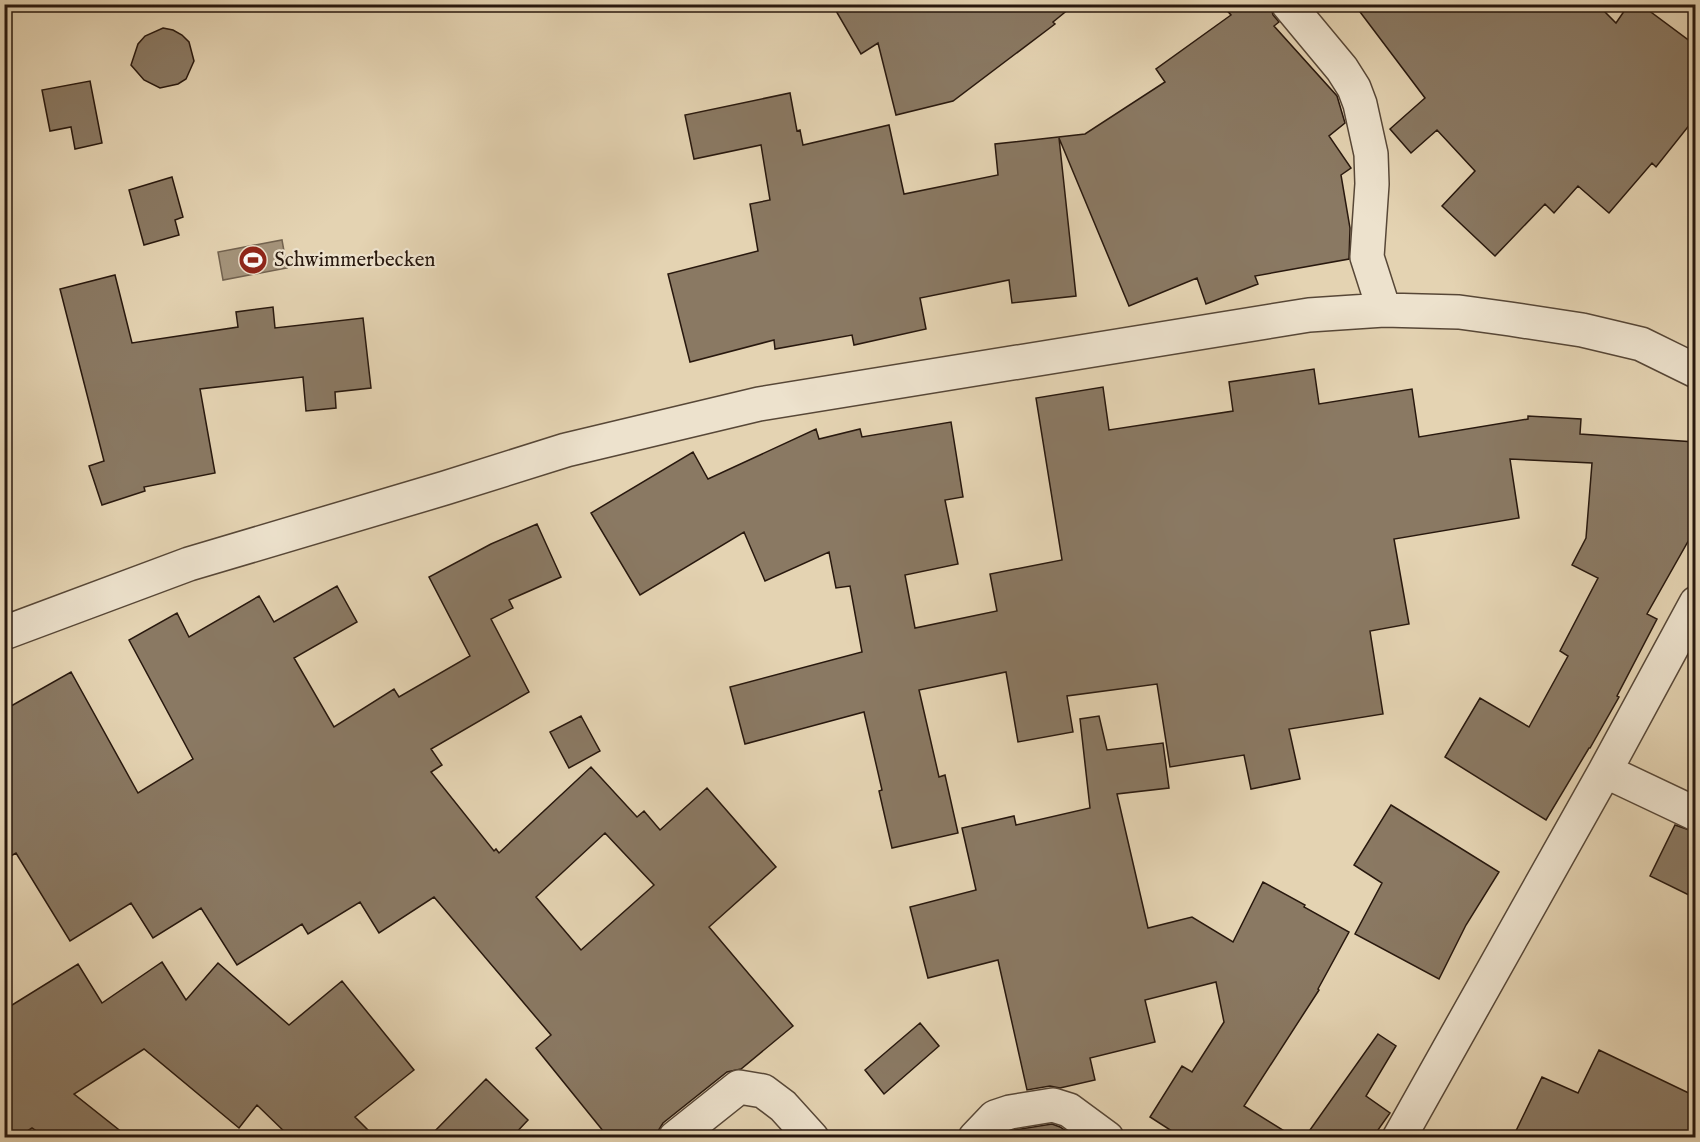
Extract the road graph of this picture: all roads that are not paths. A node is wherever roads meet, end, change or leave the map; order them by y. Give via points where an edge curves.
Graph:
1 (1288, 4) edge
2 (1384, 310) junction
3 (1695, 371) edge
4 (1695, 603) edge
5 (4, 633) edge
6 (1605, 771) junction
7 (1695, 814) edge
8 (675, 1137) edge
9 (812, 1137) edge
10 (975, 1137) edge
11 (1107, 1137) edge
12 (1399, 1137) edge

1 - 2 street via 1342,69 1360,104 1372,174 1367,257
2 - 3 street via 1460,312 1582,330 1641,344
2 - 5 street via 1309,315 759,404 566,450 189,564
4 - 6 street
6 - 7 street
6 - 12 street
8 - 9 street via 739,1087 763,1091
10 - 11 street via 995,1117 1053,1105 1069,1110

